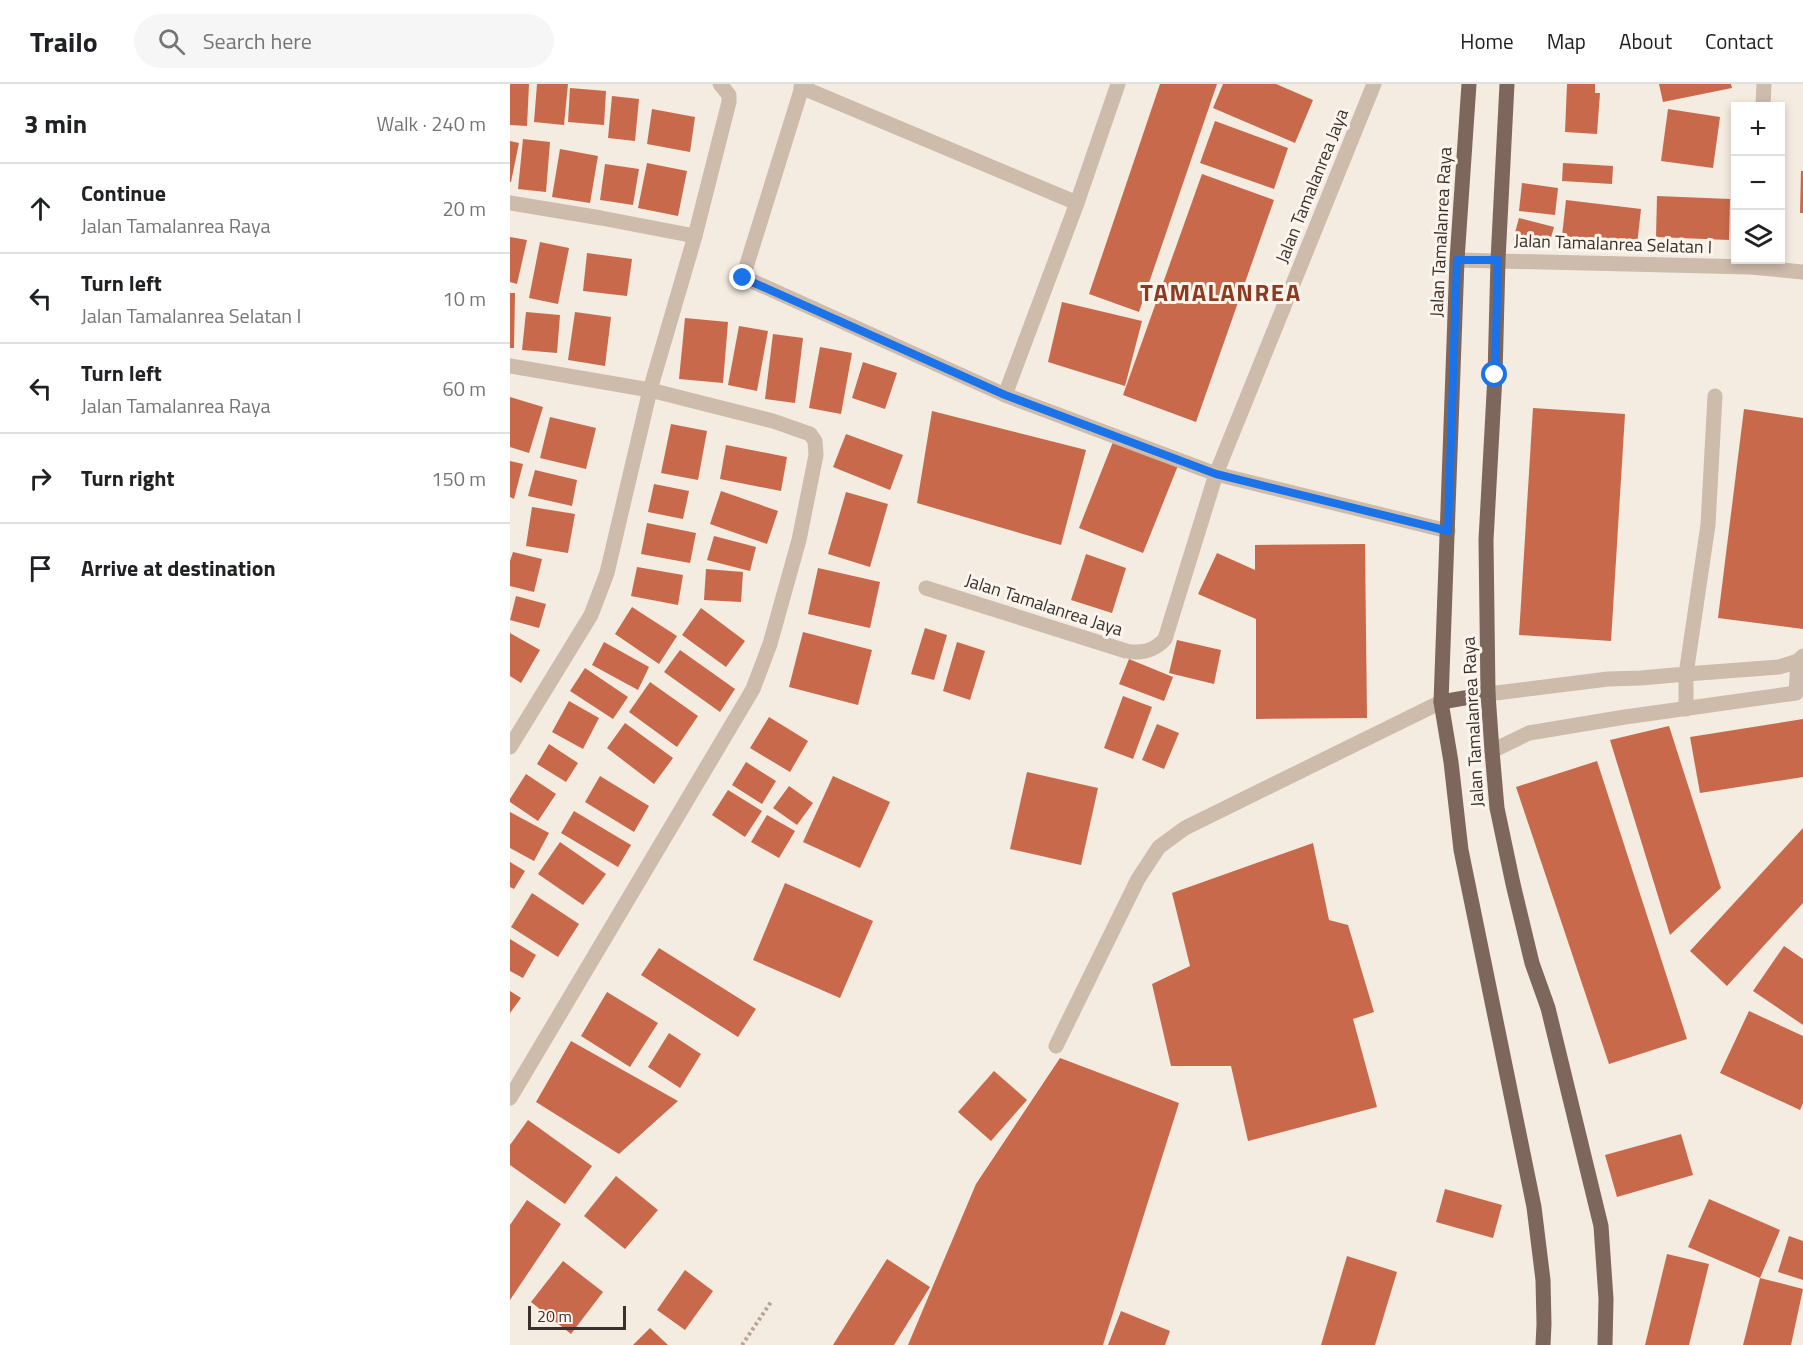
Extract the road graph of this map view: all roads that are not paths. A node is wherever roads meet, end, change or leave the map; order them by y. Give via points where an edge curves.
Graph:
1 (720, 84) edge
2 (1118, 84) edge
3 (1374, 84) edge
4 (1469, 84) edge
5 (1507, 84) edge
6 (1764, 84) edge
7 (802, 86) edge
8 (1762, 102) edge
9 (1077, 202) junction
10 (510, 203) edge
11 (695, 236) junction
12 (1457, 260) junction
13 (1498, 260) junction
14 (1731, 263) edge
15 (1757, 264) edge
16 (1803, 272) edge
17 (510, 366) edge
18 (650, 390) junction
19 (1005, 395) junction
20 (1715, 396) dead end
21 (1216, 474) junction
22 (1448, 531) junction
23 (926, 588) dead end
24 (1800, 659) edge
25 (1686, 674) junction
26 (1488, 694) junction
27 (1441, 702) junction
28 (1686, 709) junction
29 (510, 747) edge
30 (1492, 751) junction
31 (1056, 1046) dead end
32 (510, 1098) edge
33 (1543, 1345) edge
34 (1605, 1345) edge

1 - 11 street via 729,95 729,102
2 - 9 street
3 - 21 street, Jalan Tamalanrea Jaya
4 - 12 main road, Jalan Tamalanrea Raya
5 - 13 main road, Jalan Tamalanrea Raya
6 - 8 street
7 - 9 street
7 - 19 street via 743,278
9 - 19 street
10 - 11 street
11 - 18 street
12 - 13 street, Jalan Tamalanrea Selatan I
12 - 22 main road, Jalan Tamalanrea Raya
13 - 14 street, Jalan Tamalanrea Selatan I
13 - 26 main road, Jalan Tamalanrea Raya via 1486,540
15 - 16 street, Jalan Tamalanrea Selatan I
17 - 18 street
18 - 29 street via 598,598
18 - 32 street via 806,432 815,441 814,469 799,540 753,689
19 - 21 street
20 - 25 street via 1708,525
21 - 22 street
21 - 23 street, Jalan Tamalanrea Jaya via 1165,639 1154,649 1126,651
22 - 27 main road, Jalan Tamalanrea Raya
24 - 25 street via 1779,667
24 - 28 street via 1796,693
25 - 26 street
25 - 28 street
26 - 27 main road
26 - 30 main road, Jalan Tamalanrea Raya
27 - 31 street via 1185,828 1159,847 1138,879
27 - 33 main road, Jalan Tamalanrea Raya via 1461,850 1534,1207 1543,1280
28 - 30 street via 1529,732
30 - 34 main road, Jalan Tamalanrea Raya via 1497,808 1513,884 1601,1226

